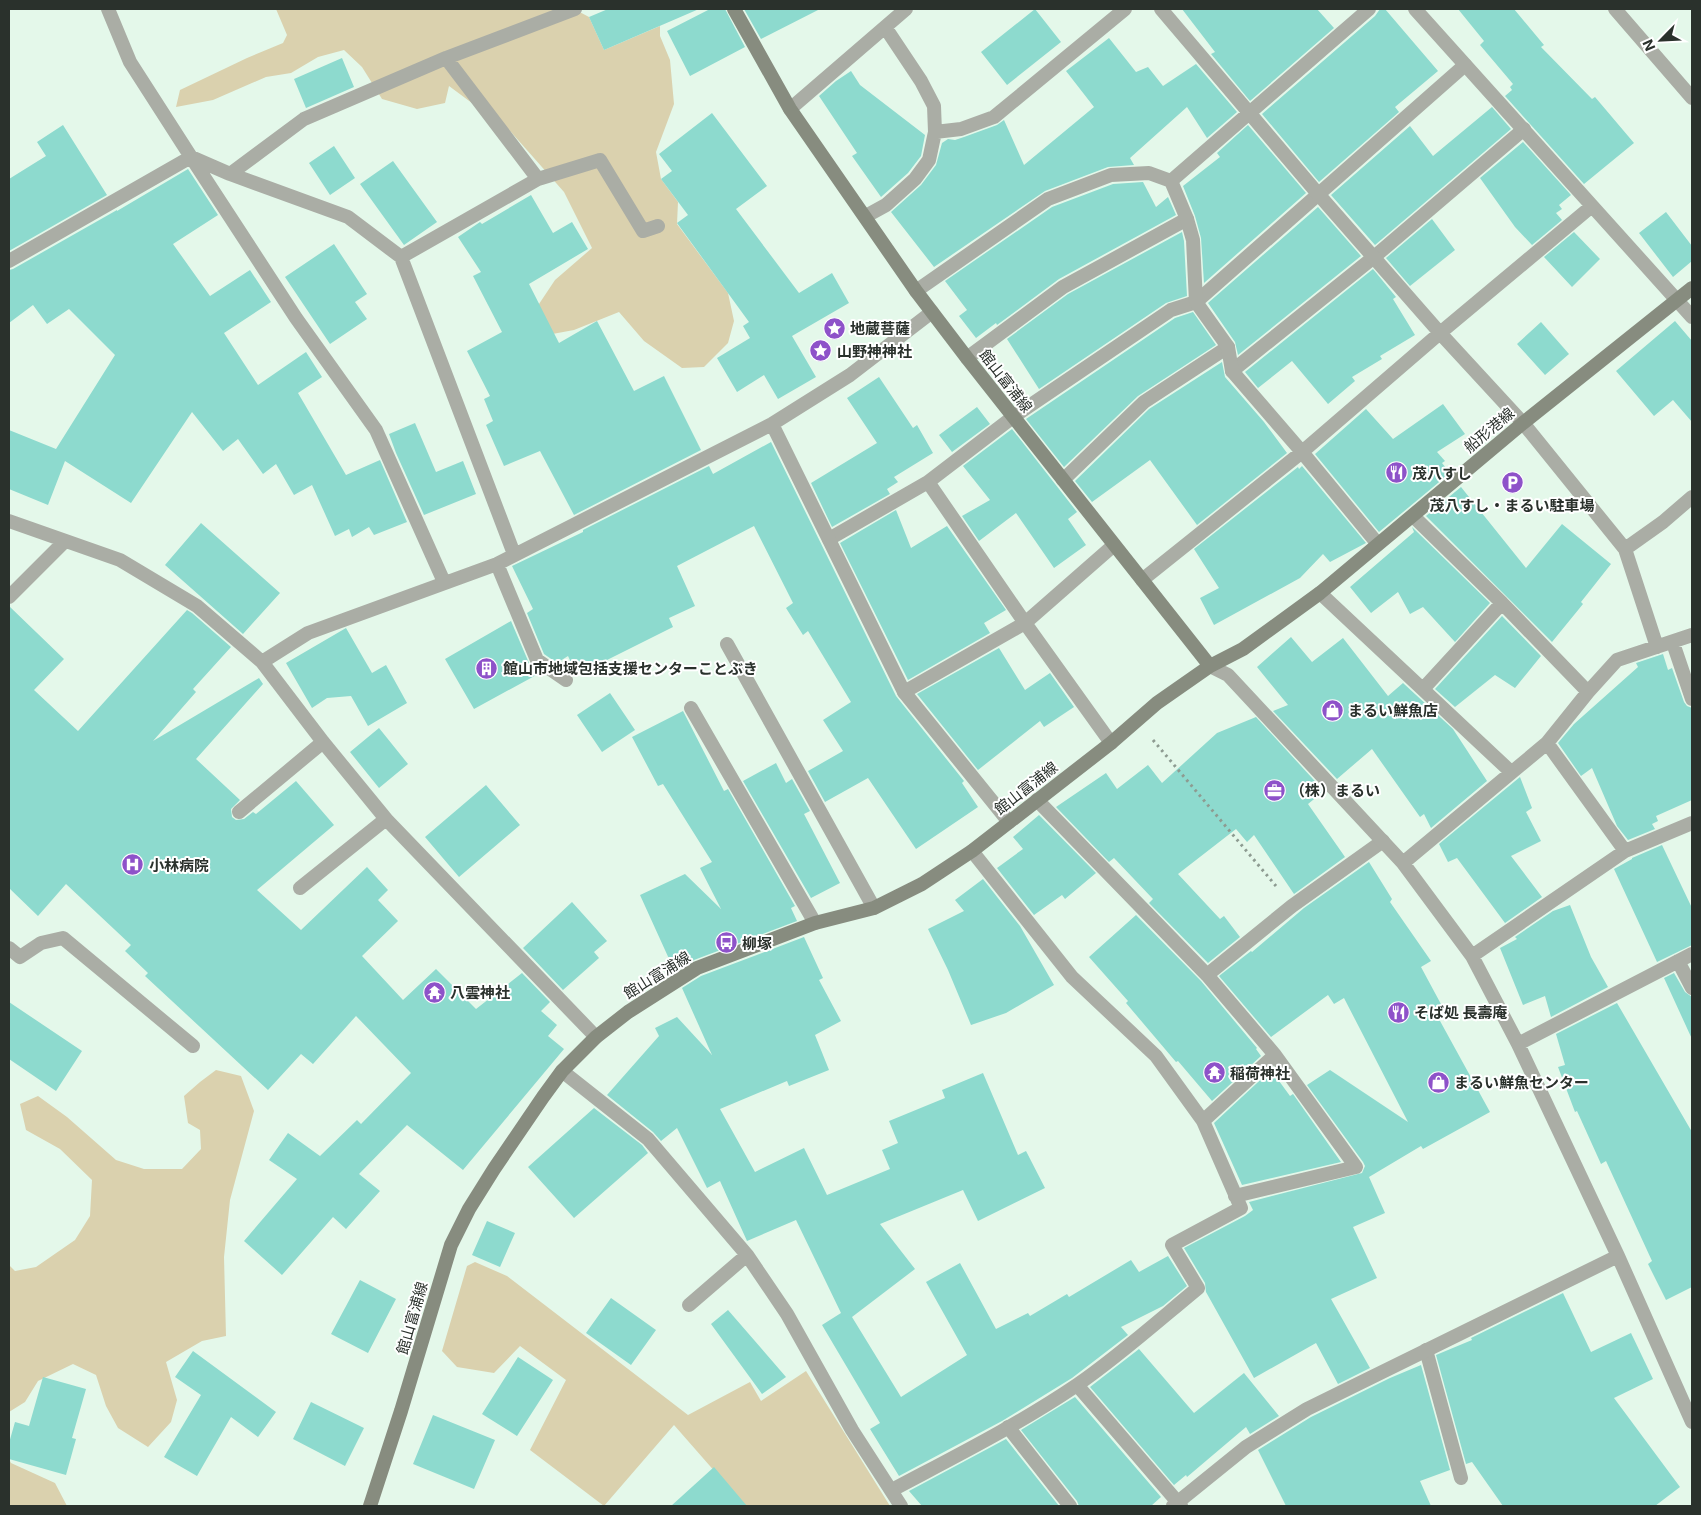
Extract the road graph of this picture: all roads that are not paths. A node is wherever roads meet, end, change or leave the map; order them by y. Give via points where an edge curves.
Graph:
1 (108, 9) edge
2 (575, 9) edge
3 (734, 9) edge
4 (906, 9) edge
5 (1124, 9) edge
6 (1161, 9) edge
7 (1368, 9) edge
8 (1415, 9) edge
9 (1615, 9) edge
10 (885, 27) junction
11 (446, 58) junction
12 (1465, 64) junction
13 (1692, 98) edge
14 (790, 109) junction
15 (1249, 113) junction
16 (1524, 129) junction
17 (935, 132) junction
18 (191, 157) junction
19 (230, 174) junction
20 (538, 179) junction
21 (1170, 181) junction
22 (1319, 195) junction
23 (1592, 206) junction
24 (866, 216) junction
25 (1187, 219) junction
26 (658, 226) dead end
27 (401, 257) junction
28 (1374, 257) junction
29 (9, 261) edge
30 (1692, 288) edge
31 (916, 291) junction
32 (1677, 300) junction
33 (1196, 302) junction
34 (932, 312) junction
35 (1692, 317) edge
36 (1440, 333) junction
37 (1228, 346) junction
38 (967, 358) junction
39 (1232, 371) junction
40 (1013, 417) junction
41 (1523, 423) junction
42 (772, 424) junction
43 (1302, 452) junction
44 (1063, 480) junction
45 (928, 482) junction
46 (1692, 497) edge
47 (1413, 516) junction
48 (9, 521) edge
49 (829, 539) junction
50 (65, 541) junction
51 (1377, 544) junction
52 (1114, 545) junction
53 (1625, 549) junction
54 (514, 554) junction
55 (497, 564) junction
56 (1142, 580) junction
57 (444, 582) junction
58 (1320, 593) junction
59 (9, 597) edge
60 (1502, 603) junction
61 (1026, 623) junction
62 (1692, 635) edge
63 (1672, 643) junction
64 (727, 644) dead end
65 (1657, 647) junction
66 (262, 662) junction
67 (1210, 666) junction
68 (566, 680) dead end
69 (1423, 689) junction
70 (904, 692) junction
71 (1588, 692) junction
72 (1692, 699) edge
73 (691, 708) dead end
74 (323, 742) junction
75 (1111, 743) junction
76 (1547, 743) junction
77 (1511, 772) junction
78 (1037, 800) junction
79 (239, 812) dead end
80 (386, 819) junction
81 (1009, 822) junction
82 (1692, 823) edge
83 (1383, 841) junction
84 (972, 851) junction
85 (1625, 851) junction
86 (1403, 863) junction
87 (300, 888) dead end
88 (874, 908) junction
89 (814, 923) junction
90 (9, 948) edge
91 (1692, 954) edge
92 (1472, 956) junction
93 (1678, 961) junction
94 (1207, 975) junction
95 (1692, 988) edge
96 (596, 1037) junction
97 (1518, 1044) junction
98 (193, 1046) dead end
99 (1275, 1055) junction
100 (562, 1071) junction
101 (1203, 1121) junction
102 (1235, 1196) junction
103 (747, 1255) junction
104 (1618, 1256) junction
105 (689, 1305) dead end
106 (1426, 1350) junction
107 (1077, 1385) junction
108 (1692, 1422) edge
109 (1008, 1427) junction
110 (1461, 1478) dead end
111 (892, 1490) junction
112 (372, 1505) edge
113 (1177, 1505) edge
114 (901, 1506) edge
115 (1070, 1506) edge

1 - 18 street via 130,62
2 - 11 street
3 - 14 main road, 館山富浦線
4 - 10 street
5 - 17 street via 994,117 961,130
6 - 15 street
7 - 15 street
8 - 12 street
9 - 13 street
10 - 14 street
10 - 17 street via 934,106
11 - 19 street via 304,119
11 - 20 street
12 - 16 street
12 - 22 street
14 - 24 main road, 館山富浦線
15 - 21 street
15 - 22 street
16 - 23 street
16 - 28 street
17 - 24 street via 928,160 915,179 886,205
18 - 19 street
18 - 29 street
18 - 57 street via 296,318 376,430
19 - 27 street via 348,217
20 - 26 street via 600,160 642,230
20 - 27 street
21 - 25 street
21 - 31 street via 1150,173 1111,175 1048,199
22 - 28 street
22 - 33 street
23 - 32 street
23 - 36 street
24 - 31 main road, 館山富浦線
25 - 33 street via 1193,240
25 - 38 street via 1063,287
27 - 54 street
28 - 36 street
28 - 39 street
30 - 32 main road, 船形港線
31 - 34 main road, 館山富浦線
32 - 35 street
32 - 41 main road, 船形港線
33 - 37 street
33 - 40 street via 1170,310
34 - 38 main road, 館山富浦線
34 - 42 street via 850,375
36 - 41 street
36 - 43 street
37 - 39 street
37 - 44 street via 1144,402
38 - 40 main road, 館山富浦線
39 - 43 street
40 - 44 main road, 館山富浦線
40 - 45 street
41 - 47 main road, 船形港線
41 - 53 street
42 - 49 street
42 - 54 street
43 - 51 street
43 - 56 street
44 - 52 main road, 館山富浦線
45 - 49 street
45 - 61 street
46 - 53 street
47 - 51 main road, 船形港線
47 - 60 street
48 - 50 street
49 - 70 street
50 - 59 street
50 - 66 street via 120,560 197,606
51 - 58 main road, 船形港線
52 - 56 main road, 館山富浦線
52 - 61 street
53 - 65 street
54 - 55 street
55 - 57 street
55 - 68 street via 536,660
56 - 67 main road, 館山富浦線
57 - 66 street via 308,633
58 - 67 main road, 船形港線 via 1243,650
58 - 69 street
60 - 69 street
60 - 71 street
61 - 70 street
61 - 75 street
62 - 63 street
63 - 65 street
63 - 72 street
64 - 88 street
65 - 71 street via 1617,660
66 - 74 street
67 - 75 main road, 館山富浦線 via 1157,703
67 - 83 street via 1228,674
69 - 77 street
70 - 81 street
71 - 76 street
73 - 89 street
74 - 79 street
74 - 80 street
75 - 78 main road, 館山富浦線
76 - 77 street
76 - 85 street
77 - 86 street
78 - 81 main road, 館山富浦線
78 - 94 street
80 - 87 street
80 - 96 street
81 - 84 main road, 館山富浦線
82 - 85 street
83 - 86 street
83 - 94 street via 1292,906
84 - 88 main road, 館山富浦線 via 922,884
84 - 101 street via 1072,976 1156,1056
85 - 92 street
86 - 92 street
88 - 89 main road, 館山富浦線
89 - 96 main road, 館山富浦線 via 697,968 628,1012
90 - 98 street via 20,957 41,943 63,938
91 - 93 street
92 - 97 street
93 - 95 street
93 - 97 street
94 - 99 street
96 - 100 main road, 館山富浦線
97 - 104 street
99 - 101 street
99 - 102 street via 1356,1167
100 - 103 street via 648,1139
100 - 112 main road, 館山富浦線 via 494,1169 450,1245
101 - 102 street
102 - 107 street via 1241,1208 1172,1245 1198,1288
103 - 105 street
103 - 111 street via 787,1314 852,1430
104 - 106 street
104 - 108 street
106 - 110 street
106 - 113 street via 1307,1410 1246,1447
107 - 109 street
107 - 113 street
109 - 111 street
109 - 115 street
111 - 114 street

